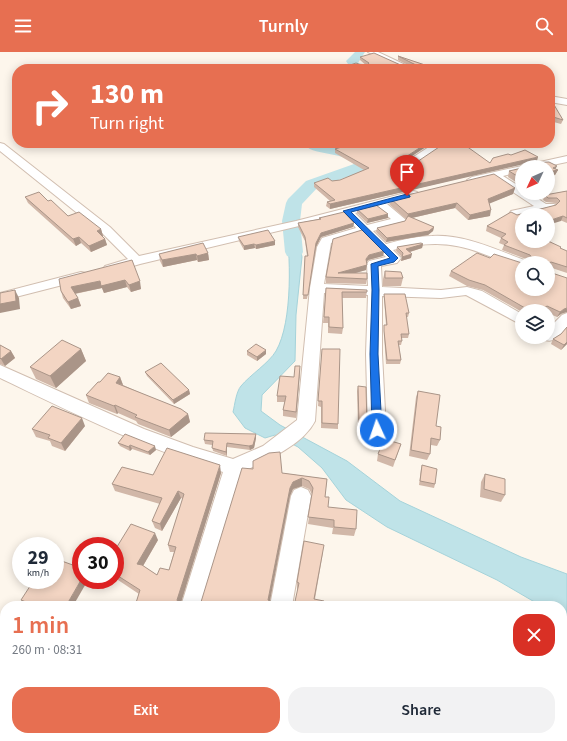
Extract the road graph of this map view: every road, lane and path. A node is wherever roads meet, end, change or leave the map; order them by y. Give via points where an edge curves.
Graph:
1 (372, 52) edge
2 (399, 64) edge
3 (555, 100) edge
4 (567, 102) edge
5 (0, 146) edge
6 (434, 148) edge
7 (567, 158) edge
8 (555, 161) edge
9 (515, 170) edge
10 (399, 171) edge
11 (494, 174) junction
12 (463, 182) edge
13 (425, 192) edge
14 (378, 203) junction
15 (539, 208) edge
16 (346, 211) junction
17 (364, 229) junction
18 (384, 248) junction
19 (136, 261) junction
20 (515, 261) edge
21 (317, 288) junction
22 (375, 290) junction
23 (0, 297) edge
24 (515, 316) edge
25 (567, 318) edge
26 (555, 331) edge
27 (0, 371) edge
28 (377, 430) dead end
29 (234, 467) junction
30 (301, 496) dead end
31 (194, 601) edge
32 (281, 601) edge

1 - 2 street
3 - 4 street
5 - 19 street via 106,230
6 - 10 street
7 - 8 street
9 - 11 street
11 - 12 street
11 - 15 street via 547,206
13 - 14 street
14 - 16 street
14 - 17 street via 400,220
16 - 17 street
16 - 19 street
17 - 18 street
17 - 21 street via 324,243
18 - 20 street via 418,241 449,240
18 - 22 street via 394,258 374,264
19 - 23 street
21 - 22 street
21 - 29 street via 306,421 270,451
22 - 24 street via 448,294 467,291
22 - 28 street
25 - 26 street
27 - 29 street via 117,425 184,452
29 - 31 street
30 - 32 street

